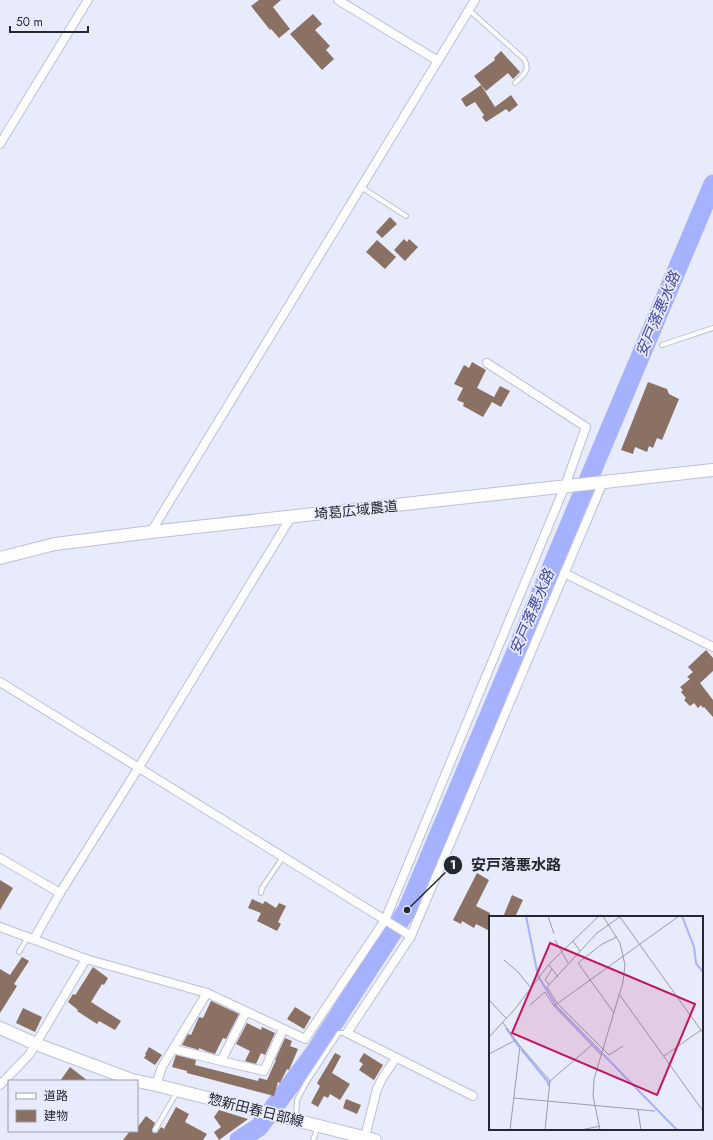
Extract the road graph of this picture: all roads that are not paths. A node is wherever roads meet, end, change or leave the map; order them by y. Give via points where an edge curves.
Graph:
1 (88, 0) edge
2 (338, 0) edge
3 (475, 0) edge
4 (469, 10) junction
5 (438, 61) junction
6 (515, 83) dead end
7 (0, 144) edge
8 (360, 187) junction
9 (406, 216) dead end
10 (713, 328) edge
11 (662, 345) dead end
12 (487, 363) dead end
13 (713, 470) edge
14 (600, 482) junction
15 (568, 486) junction
16 (291, 517) junction
17 (151, 532) junction
18 (0, 558) edge
19 (564, 573) junction
20 (713, 647) edge
21 (0, 682) edge
22 (139, 767) junction
23 (283, 857) junction
24 (0, 858) edge
25 (60, 893) junction
26 (261, 893) dead end
27 (385, 920) junction
28 (0, 927) edge
29 (411, 936) junction
30 (31, 938) junction
31 (19, 952) dead end
32 (86, 959) junction
33 (207, 993) junction
34 (246, 1012) junction
35 (283, 1029) junction
36 (2, 1031) edge
37 (347, 1033) junction
38 (36, 1044) junction
39 (173, 1049) junction
40 (396, 1058) junction
41 (221, 1062) junction
42 (11, 1079) edge
43 (133, 1080) edge
44 (138, 1081) edge
45 (156, 1085) junction
46 (178, 1091) junction
47 (473, 1096) dead end
48 (296, 1120) junction
49 (319, 1126) junction
50 (155, 1130) dead end
51 (365, 1138) edge
52 (313, 1140) edge

1 - 7 street
2 - 5 street
3 - 4 street
4 - 5 street
4 - 6 lane via 528,65 527,70
5 - 8 street
8 - 9 lane
8 - 17 street
10 - 11 lane
12 - 15 street via 586,427
13 - 14 street, 埼葛広域農道
14 - 15 street, 埼葛広域農道
14 - 19 street
15 - 16 street, 埼葛広域農道
15 - 27 street
16 - 17 street, 埼葛広域農道
16 - 22 street
17 - 18 street, 埼葛広域農道 via 55,544
19 - 20 street
19 - 29 street
21 - 22 street
22 - 23 street
22 - 25 street
23 - 26 lane
23 - 27 street
24 - 25 street
25 - 30 street
27 - 29 street
27 - 35 street via 305,1039
28 - 30 street
29 - 37 street
30 - 31 lane
30 - 32 street
32 - 33 street
32 - 38 street
33 - 34 street
33 - 39 street
34 - 35 street
34 - 41 street
35 - 41 street via 264,1071
36 - 38 street, 惣新田春日部線
37 - 40 street
37 - 48 lane via 340,1033 306,1083 297,1100
38 - 42 street
38 - 43 street, 惣新田春日部線
39 - 41 street
39 - 45 street via 162,1067
40 - 47 street
40 - 51 street via 377,1089
44 - 45 street, 惣新田春日部線
45 - 46 street, 惣新田春日部線
46 - 48 street, 惣新田春日部線
46 - 50 lane
48 - 49 street, 惣新田春日部線
49 - 51 street, 惣新田春日部線
49 - 52 lane

